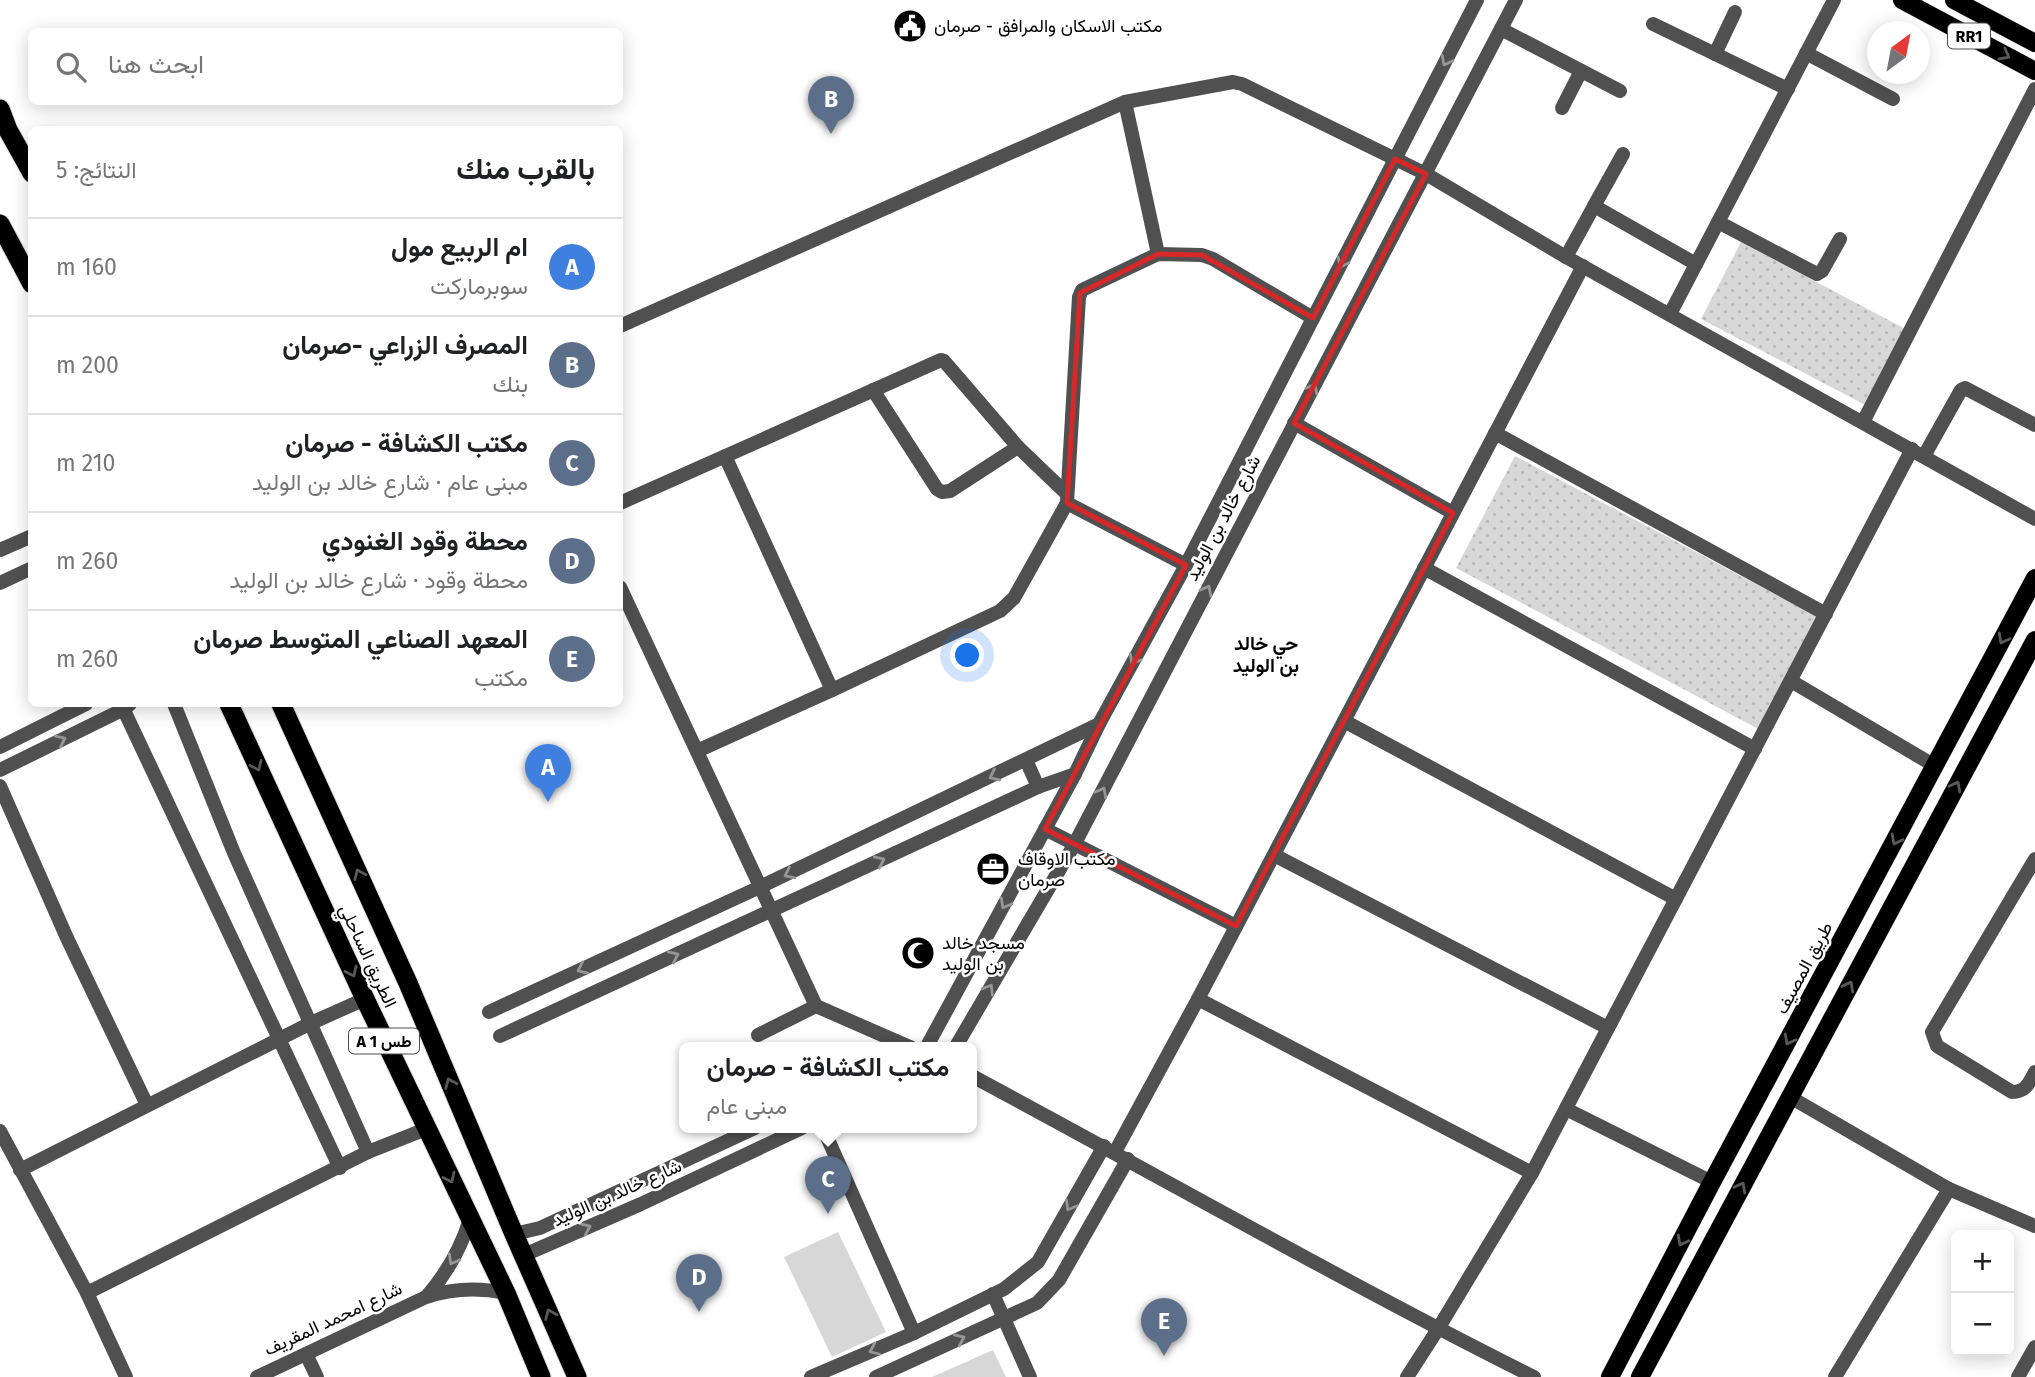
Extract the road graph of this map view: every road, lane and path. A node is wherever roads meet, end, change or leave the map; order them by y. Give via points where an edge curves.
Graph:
1 (1477, 0) edge
2 (1516, 0) edge
3 (1834, 0) edge
4 (1902, 0) edge
5 (1954, 0) edge
6 (1735, 12) dead end
7 (1653, 24) dead end
8 (1501, 29) junction
9 (2035, 43) edge
10 (1807, 53) junction
11 (1715, 54) junction
12 (1581, 71) junction
13 (2035, 71) edge
14 (1788, 89) junction
15 (2035, 89) edge
16 (1620, 91) dead end
17 (1893, 99) dead end
18 (1125, 102) junction
19 (1562, 107) dead end
20 (0, 109) edge
21 (4, 131) edge
22 (1623, 154) dead end
23 (1395, 159) junction
24 (28, 167) edge
25 (1426, 174) junction
26 (1594, 206) junction
27 (1718, 222) junction
28 (0, 224) edge
29 (1840, 239) dead end
30 (1158, 254) junction
31 (1566, 257) junction
32 (1696, 264) junction
33 (1583, 266) junction
34 (28, 276) edge
35 (1670, 314) junction
36 (1313, 318) junction
37 (623, 326) edge
38 (873, 390) junction
39 (1863, 422) junction
40 (1294, 423) junction
41 (2035, 425) edge
42 (1495, 433) junction
43 (1018, 447) junction
44 (1918, 452) junction
45 (725, 456) junction
46 (1067, 498) junction
47 (623, 502) edge
48 (1453, 513) junction
49 (2035, 519) edge
50 (28, 537) edge
51 (0, 550) edge
52 (1186, 565) junction
53 (1424, 568) junction
54 (28, 570) edge
55 (2035, 578) edge
56 (0, 583) edge
57 (623, 593) edge
58 (1826, 614) junction
59 (2035, 640) edge
60 (1791, 681) junction
61 (832, 690) junction
62 (80, 707) edge
63 (121, 707) edge
64 (126, 707) edge
65 (175, 707) edge
66 (230, 707) edge
67 (282, 707) edge
68 (1344, 721) junction
69 (1099, 724) junction
70 (0, 747) edge
71 (1755, 750) junction
72 (696, 751) junction
73 (1026, 760) junction
74 (1936, 766) junction
75 (0, 770) edge
76 (1075, 774) junction
77 (0, 786) edge
78 (1038, 788) junction
79 (1045, 830) junction
80 (1074, 845) junction
81 (1274, 855) junction
82 (2035, 859) edge
83 (760, 887) junction
84 (1676, 900) junction
85 (771, 911) junction
86 (1236, 926) junction
87 (365, 999) junction
88 (1198, 999) junction
89 (816, 1006) junction
90 (489, 1012) dead end
91 (309, 1024) junction
92 (1608, 1028) junction
93 (758, 1035) dead end
94 (500, 1036) dead end
95 (280, 1039) junction
96 (898, 1042) edge
97 (929, 1042) edge
98 (959, 1042) edge
99 (2035, 1072) edge
100 (977, 1079) edge
101 (1790, 1097) junction
102 (148, 1105) junction
103 (1566, 1109) junction
104 (426, 1129) junction
105 (0, 1131) edge
106 (744, 1133) edge
107 (791, 1133) edge
108 (825, 1133) edge
109 (1109, 1149) junction
110 (368, 1152) junction
111 (1128, 1159) junction
112 (340, 1168) junction
113 (20, 1170) junction
114 (1532, 1173) junction
115 (1712, 1182) junction
116 (633, 1184) junction
117 (1949, 1189) junction
118 (641, 1204) junction
119 (470, 1219) junction
120 (2035, 1226) edge
121 (514, 1234) junction
122 (524, 1255) junction
123 (87, 1293) junction
124 (506, 1293) junction
125 (993, 1294) junction
126 (426, 1297) junction
127 (1004, 1319) junction
128 (1438, 1329) junction
129 (914, 1333) junction
130 (2035, 1347) edge
131 (306, 1354) junction
132 (126, 1377) edge
133 (257, 1377) edge
134 (317, 1377) edge
135 (541, 1377) edge
136 (577, 1377) edge
137 (811, 1377) edge
138 (876, 1377) edge
139 (1030, 1377) edge
140 (1407, 1377) edge
141 (1534, 1377) edge
142 (1611, 1377) edge
143 (1640, 1377) edge
144 (1835, 1377) edge
145 (2018, 1377) edge

1 -> 23 street, شارع خالد بن الوليد
2 - 8 street, شارع خالد بن الوليد
3 - 10 street
4 -> 13 main road, RR1
5 - 9 main road, RR1
6 - 11 street
7 - 11 street
8 - 12 street
8 - 25 street, شارع خالد بن الوليد
10 - 14 street
10 - 17 street
11 - 14 street
12 - 16 street
12 - 19 street
14 - 27 street
15 - 39 street
18 - 23 street via 1233,82
18 - 30 street
18 - 37 street
20 - 21 highway
21 - 24 highway
22 - 26 street
23 - 25 street
23 -> 36 street, شارع خالد بن الوليد
25 - 31 street
40 -> 25 street, شارع خالد بن الوليد
26 - 31 street
26 - 32 street
27 - 29 street via 1817,274
27 - 32 street
28 - 34 highway
30 - 36 street via 1208,256
30 - 46 street via 1080,293
31 - 33 street
32 - 35 street
33 - 35 street
33 - 42 street
35 - 39 street
36 - 52 street, شارع خالد بن الوليد
38 - 43 street via 944,361
38 - 43 street via 942,492
38 - 45 street
39 - 44 street
40 - 48 street
80 -> 40 street, شارع خالد بن الوليد
41 - 44 street via 1963,388
42 - 48 street
42 - 58 street
43 - 46 street
44 - 49 street
44 - 58 street
45 - 47 street
45 - 61 street
46 - 52 street
46 - 61 street via 1006,607
48 - 53 street
50 - 51 street
52 -> 69 street, شارع خالد بن الوليد
53 - 68 street
53 - 71 street
54 - 56 street
55 -> 74 main road, طريق المصيف
57 - 72 street
58 - 60 street
101 -> 59 main road
60 - 71 street
60 - 74 street
61 - 72 street
62 - 70 street
75 -> 63 street
64 - 95 street
65 - 91 street
66 -> 87 highway, الطريق الساحلي / A 1 طس
121 -> 67 highway, الطريق الساحلي / A 1 طس via 408,984
68 - 81 street
68 - 84 street
69 - 73 street
69 - 76 street, شارع خالد بن الوليد
71 - 84 street
72 - 83 street
73 - 78 street
73 -> 83 street
74 -> 115 main road, طريق المصيف
76 - 78 street
76 - 79 street, شارع خالد بن الوليد
77 - 102 street
85 -> 78 street
79 - 80 street
79 -> 97 street, شارع خالد بن الوليد
80 - 86 street
98 -> 80 street, شارع خالد بن الوليد
81 - 86 street
81 - 92 street
82 - 99 street via 1932,1032 1937,1046 2012,1092 2022,1091
83 - 85 street
83 -> 90 street
84 - 92 street
85 - 89 street
94 -> 85 street
86 - 88 street
87 - 91 street
87 - 104 highway, الطريق الساحلي / A 1 طس
88 - 109 street
88 - 114 street
89 - 93 street
89 - 96 street
91 - 95 street
91 - 110 street
92 - 103 street
95 - 102 street
95 - 112 street
100 - 109 street
101 - 117 street
143 -> 101 main road
102 - 113 street
103 - 114 street
103 - 115 street
104 - 110 street
104 -> 119 highway, الطريق الساحلي / A 1 طس
105 - 113 street
106 - 116 street, شارع خالد بن الوليد
107 - 118 street, شارع خالد بن الوليد
108 - 129 street
109 - 111 street
109 -> 125 street via 1038,1262
110 - 112 street
111 - 127 street via 1059,1280 1037,1303
111 - 128 street
112 - 123 street
113 - 123 street
114 - 128 street
115 -> 142 main road, طريق المصيف
116 - 118 street
116 - 121 street, شارع خالد بن الوليد via 540,1228
117 - 120 street
117 - 144 street
122 -> 118 street, شارع خالد بن الوليد
119 - 124 highway, الطريق الساحلي / A 1 طس
119 -> 126 street, شارع امحمد المقريف via 453,1260
121 - 122 highway, الطريق الساحلي / A 1 طس
136 -> 122 highway, الطريق الساحلي / A 1 طس
123 - 132 street
124 - 126 street, شارع امحمد المقريف via 466,1288
124 - 135 highway, الطريق الساحلي / A 1 طس
125 - 127 street
125 - 129 street
126 - 131 street, شارع امحمد المقريف
138 -> 127 street
127 - 139 street
128 - 140 street
128 - 141 street
129 -> 137 street
130 - 145 street
131 - 133 street, شارع امحمد المقريف
131 - 134 street

